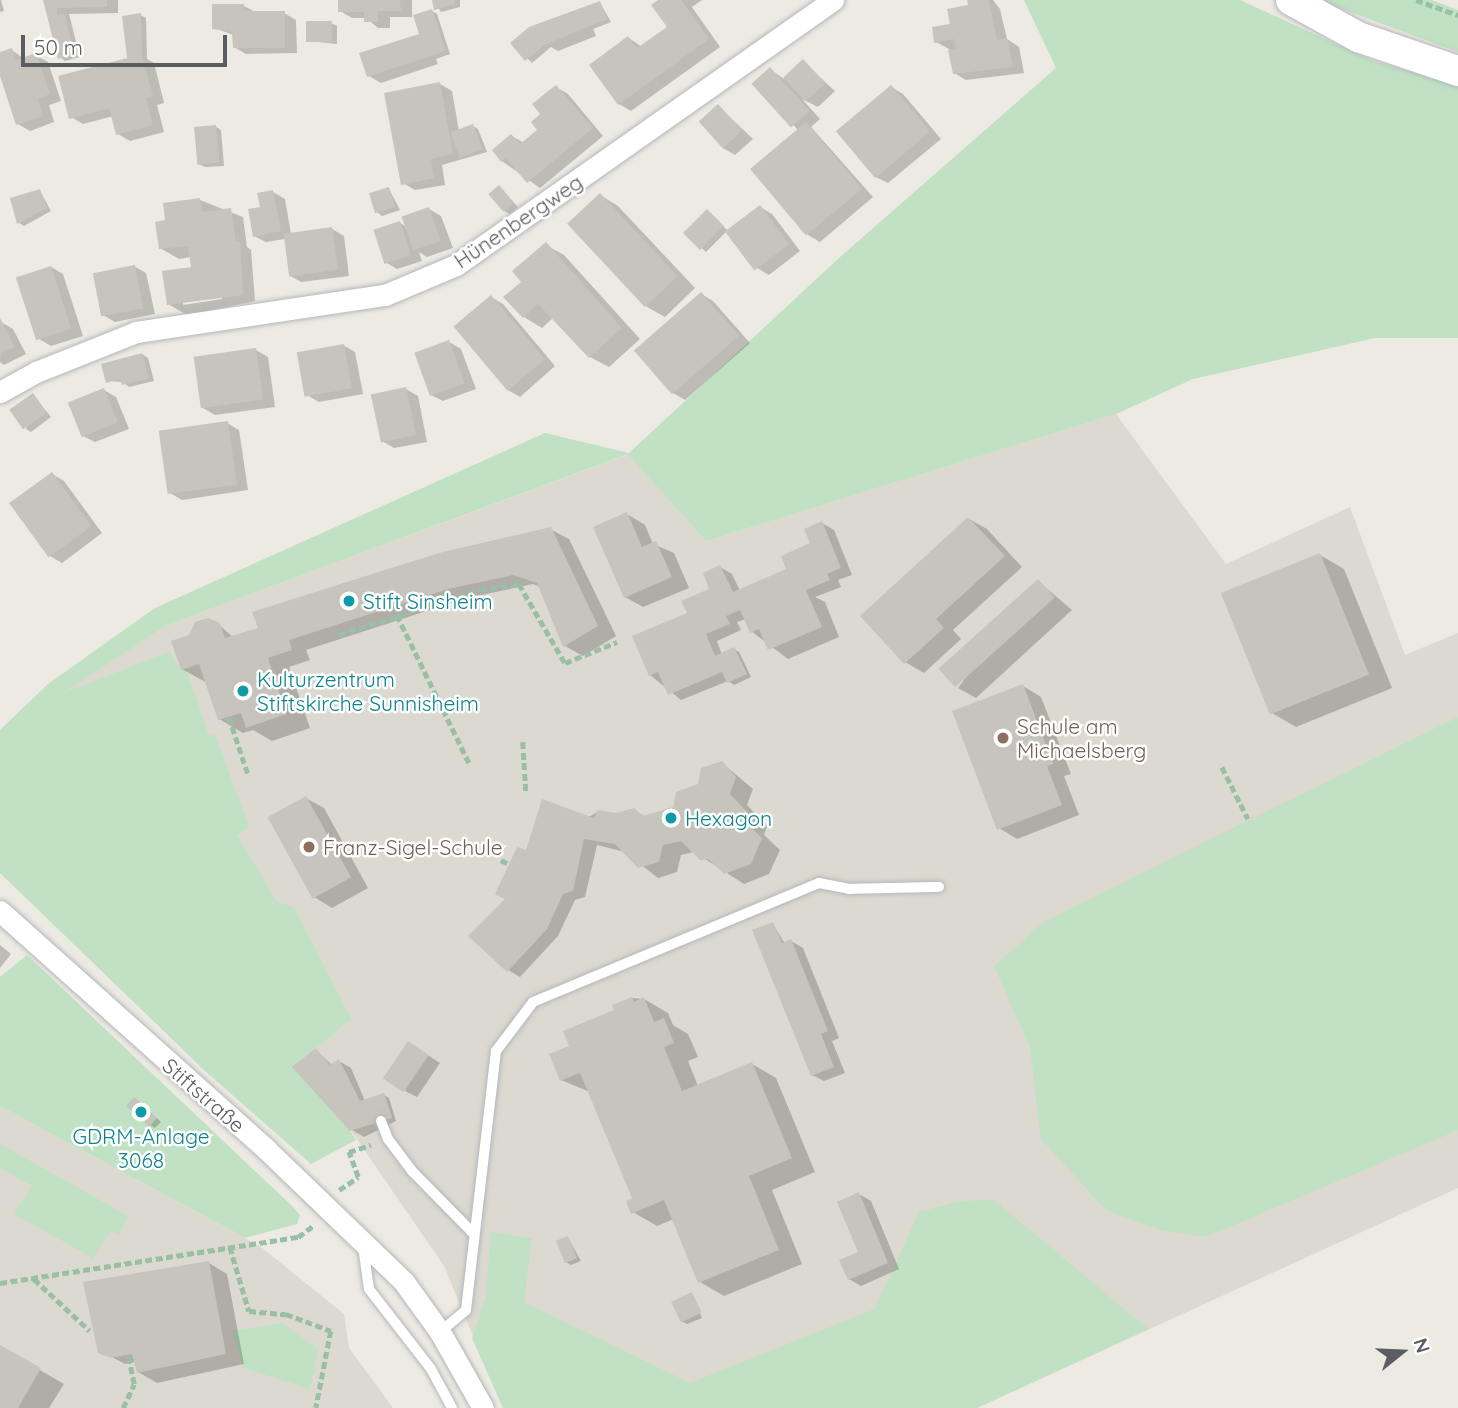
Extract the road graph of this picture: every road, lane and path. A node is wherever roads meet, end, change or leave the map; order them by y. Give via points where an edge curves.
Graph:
1 (833, 0) edge
2 (1291, 0) edge
3 (1416, 0) edge
4 (1458, 15) edge
5 (1458, 71) edge
6 (0, 392) edge
7 (397, 615) junction
8 (339, 635) dead end
9 (617, 642) dead end
10 (229, 717) dead end
11 (523, 742) dead end
12 (470, 765) dead end
13 (1222, 767) dead end
14 (248, 774) dead end
15 (526, 792) dead end
16 (1248, 819) dead end
17 (501, 860) dead end
18 (509, 864) dead end
19 (939, 887) dead end
20 (0, 911) edge
21 (381, 1121) dead end
22 (373, 1144) dead end
23 (357, 1173) dead end
24 (331, 1212) junction
25 (474, 1234) junction
26 (363, 1243) junction
27 (230, 1247) junction
28 (33, 1278) junction
29 (0, 1283) edge
30 (90, 1331) dead end
31 (440, 1332) junction
32 (128, 1355) dead end
33 (123, 1408) edge
34 (316, 1408) edge
35 (452, 1408) edge
36 (483, 1408) edge

1 - 6 street, Hünenbergweg via 456,265 385,295 136,332 36,372
2 - 5 main road via 1358,37
3 - 4 path
7 - 8 path
7 - 9 path via 480,590 519,584 565,663
7 - 12 path
10 - 14 path
11 - 15 path
13 - 16 path
17 - 18 path
19 - 25 lane via 849,889 819,883 533,1002 496,1051
20 - 24 street, Stiftstraße
21 - 25 lane via 388,1139 412,1171
22 - 23 path via 349,1152
24 - 26 street, Stiftstraße
24 - 27 path via 298,1237
25 - 31 lane via 466,1310
26 - 31 street, Stiftstraße via 404,1282
26 - 35 lane via 369,1289 431,1369
27 - 28 path
27 - 34 path via 249,1311 286,1314 331,1331
28 - 29 path
28 - 30 path
31 - 36 street, Stiftstraße
32 - 33 path via 134,1384

